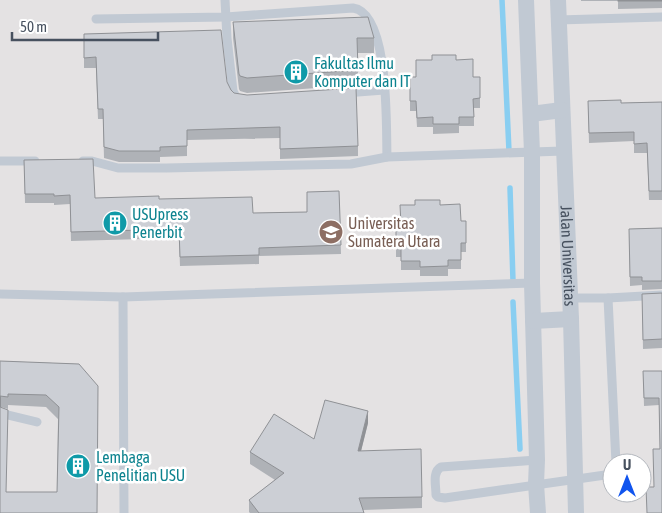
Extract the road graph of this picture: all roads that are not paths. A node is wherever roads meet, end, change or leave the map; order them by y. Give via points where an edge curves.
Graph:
1 (225, 0) edge
2 (526, 0) edge
3 (558, 0) edge
4 (226, 17) junction
5 (662, 17) edge
6 (96, 19) dead end
7 (558, 20) junction
8 (384, 90) junction
9 (335, 93) edge
10 (247, 99) edge
11 (562, 110) junction
12 (530, 114) junction
13 (563, 151) junction
14 (532, 153) junction
15 (386, 157) junction
16 (0, 161) edge
17 (46, 161) edge
18 (73, 161) edge
19 (532, 283) junction
20 (0, 294) edge
21 (662, 295) edge
22 (123, 297) junction
23 (570, 298) junction
24 (608, 298) junction
25 (571, 319) junction
26 (534, 321) junction
27 (0, 414) edge
28 (38, 422) dead end
29 (616, 453) edge
30 (537, 460) junction
31 (602, 476) edge
32 (574, 480) junction
33 (536, 484) junction
34 (124, 513) edge
35 (538, 513) edge
36 (576, 513) edge

1 - 4 lane
2 - 12 street, Jalan Universitas
3 - 7 street, Jalan Universitas
4 - 6 lane
4 - 8 lane via 361,10 374,28 381,51
4 - 10 lane via 233,91 236,97
5 - 7 lane
7 - 11 street, Jalan Universitas
8 - 9 lane
8 - 15 lane
11 - 12 street
11 - 13 street, Jalan Universitas
12 - 14 street, Jalan Universitas
13 - 14 lane
13 - 23 street, Jalan Universitas
14 - 15 lane
14 - 19 street, Jalan Universitas
15 - 18 lane via 350,164 166,168 118,168 92,161
16 - 17 lane
19 - 22 lane
19 - 26 street, Jalan Universitas
20 - 22 lane
21 - 24 lane
22 - 34 lane
23 - 24 lane
23 - 25 street, Jalan Universitas
24 - 29 lane
25 - 26 street
25 - 32 street, Jalan Universitas
26 - 30 street, Jalan Universitas
27 - 28 lane
30 - 33 street, Jalan Universitas
30 - 33 lane via 441,467 435,473 436,495 445,498
31 - 32 lane
32 - 33 lane
32 - 36 street, Jalan Universitas
33 - 35 street, Jalan Universitas

